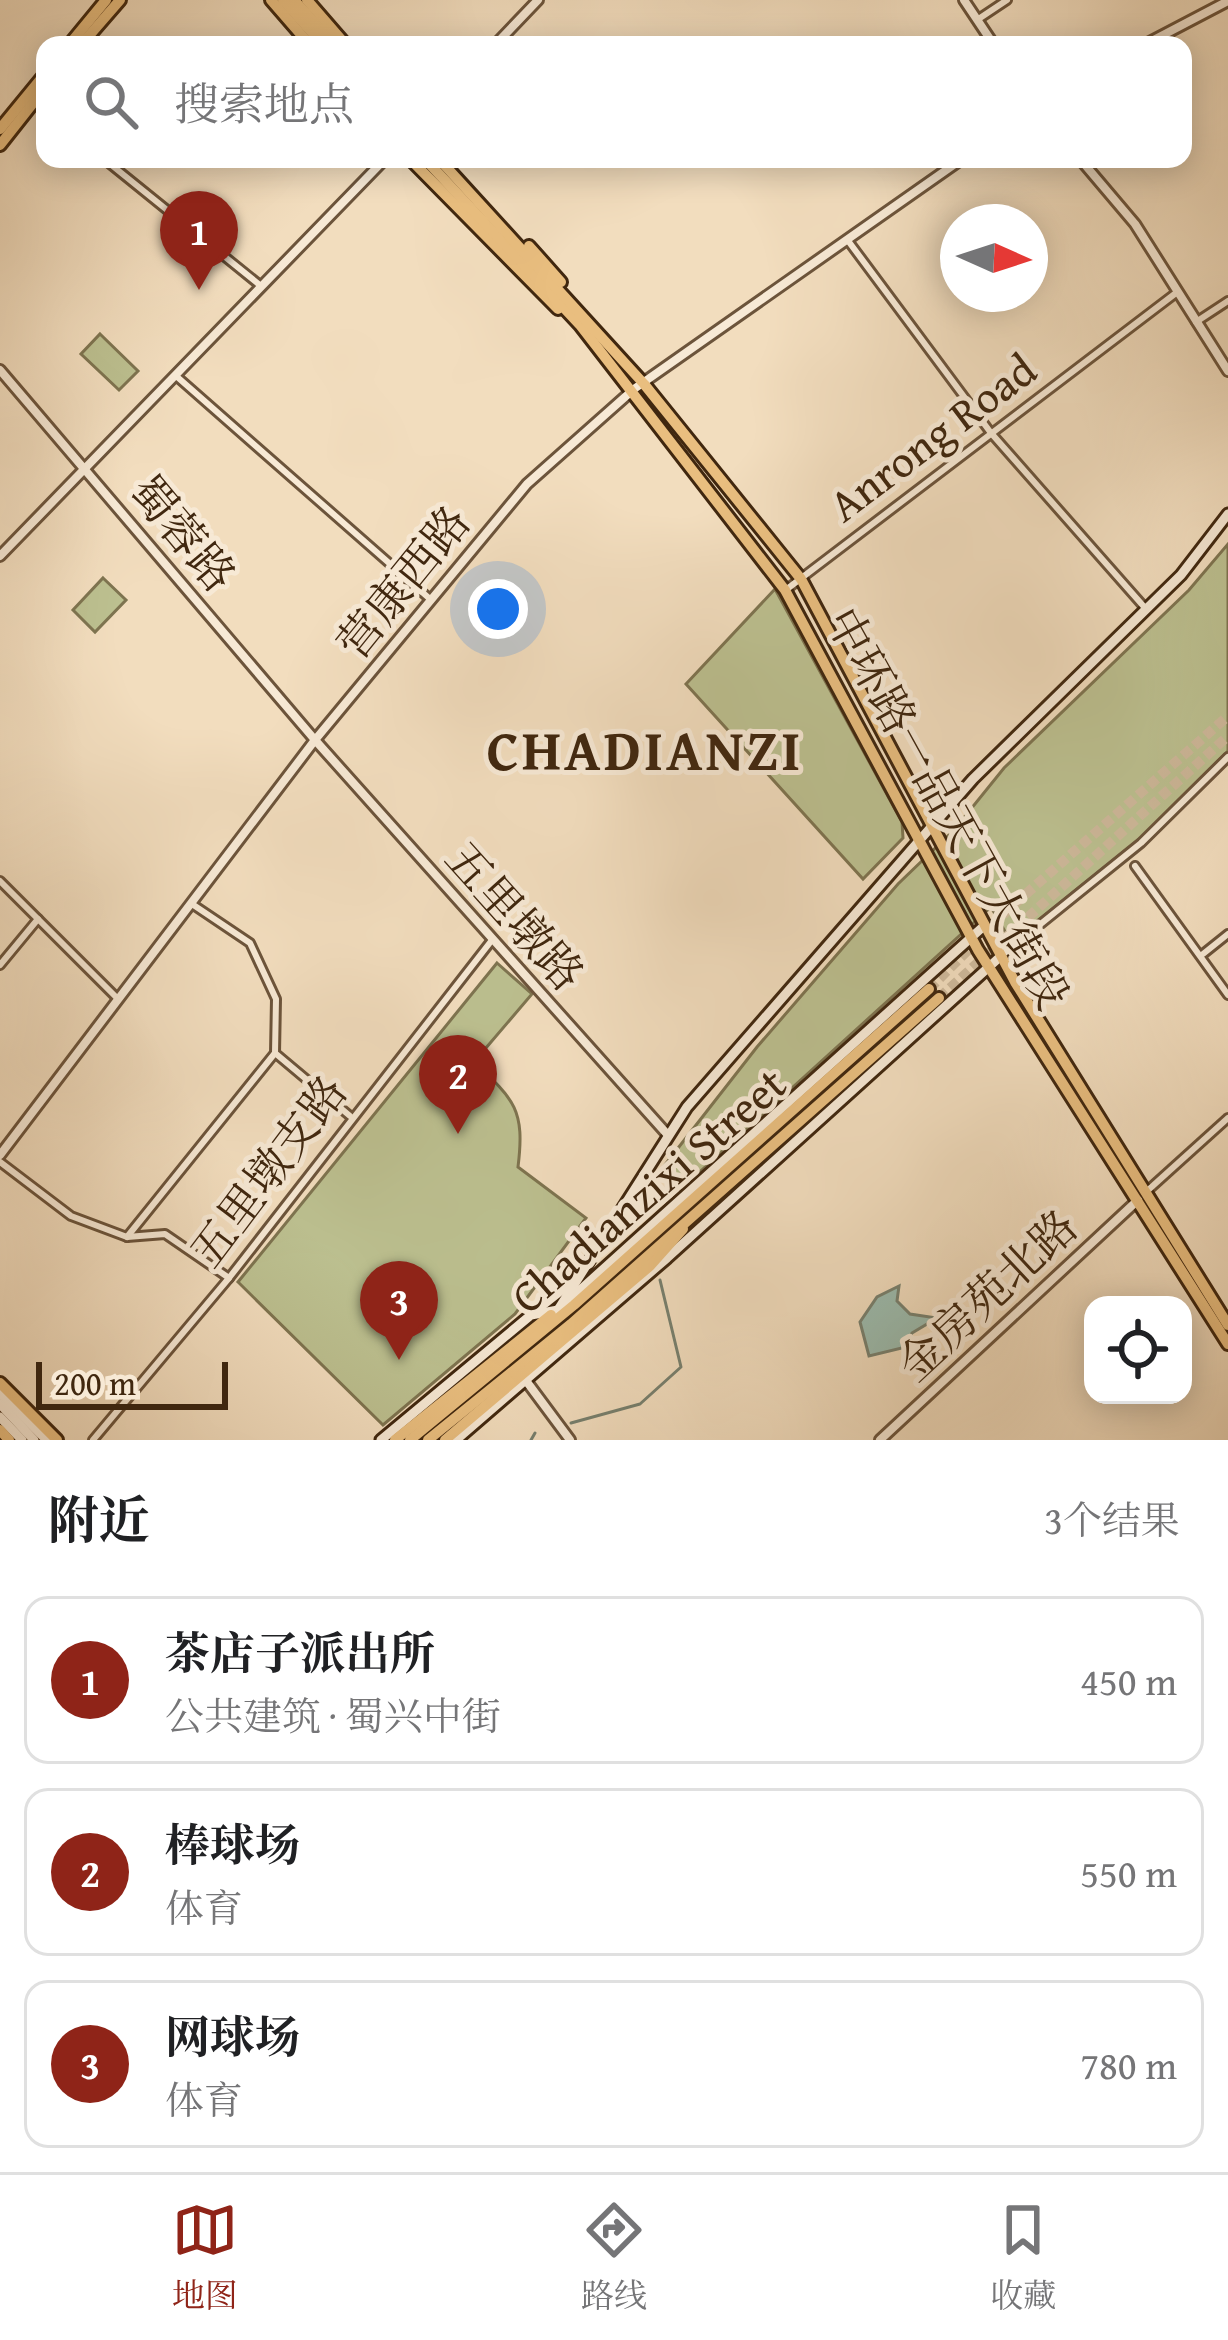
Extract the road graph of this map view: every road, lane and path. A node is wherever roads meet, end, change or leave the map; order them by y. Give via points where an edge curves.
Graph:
1 (106, 0) edge
2 (120, 0) edge
3 (271, 0) edge
4 (283, 0) edge
5 (294, 0) edge
6 (307, 0) edge
7 (538, 0) edge
8 (964, 0) edge
9 (1007, 0) edge
10 (1202, 0) edge
11 (1228, 1) edge
12 (1209, 12) junction
13 (977, 20) junction
14 (76, 36) edge
15 (89, 36) edge
16 (302, 36) edge
17 (315, 36) edge
18 (327, 36) edge
19 (338, 36) edge
20 (504, 36) edge
21 (988, 36) edge
22 (1162, 36) edge
23 (36, 85) edge
24 (36, 99) edge
25 (34, 102) joint
26 (0, 129) edge
27 (0, 145) edge
28 (115, 168) edge
29 (376, 168) edge
30 (419, 168) edge
31 (434, 168) edge
32 (452, 168) edge
33 (453, 168) edge
34 (950, 168) edge
35 (1088, 168) edge
36 (849, 242) junction
37 (547, 282) junction
38 (261, 286) junction
39 (1176, 293) junction
40 (1228, 301) edge
41 (582, 320) junction
42 (1194, 323) junction
43 (0, 370) edge
44 (1228, 371) edge
45 (175, 375) junction
46 (639, 387) junction
47 (991, 434) junction
48 (85, 468) junction
49 (1228, 514) edge
50 (0, 556) edge
51 (801, 579) junction
52 (785, 590) junction
53 (430, 599) junction
54 (1147, 609) junction
55 (315, 740) junction
56 (1228, 757) edge
57 (932, 824) junction
58 (919, 839) junction
59 (1136, 866) dead end
60 (0, 881) edge
61 (189, 902) junction
62 (38, 919) junction
63 (985, 925) junction
64 (1228, 934) edge
65 (971, 936) junction
66 (492, 940) junction
67 (1203, 954) junction
68 (1001, 956) junction
69 (0, 965) edge
70 (988, 966) junction
71 (1228, 995) edge
72 (116, 997) junction
73 (275, 1053) junction
74 (350, 1116) junction
75 (1228, 1118) edge
76 (668, 1134) junction
77 (0, 1158) edge
78 (754, 1160) junction
79 (1142, 1196) junction
80 (696, 1212) junction
81 (690, 1234) junction
82 (128, 1238) junction
83 (229, 1278) junction
84 (572, 1282) junction
85 (560, 1312) junction
86 (531, 1315) junction
87 (1228, 1325) edge
88 (1228, 1345) edge
89 (527, 1382) junction
90 (0, 1383) edge
91 (0, 1394) edge
92 (0, 1404) edge
93 (0, 1418) edge
94 (22, 1440) edge
95 (34, 1440) edge
96 (46, 1440) edge
97 (57, 1440) edge
98 (93, 1440) edge
99 (381, 1440) edge
100 (395, 1440) edge
101 (410, 1440) edge
102 (428, 1440) edge
103 (445, 1440) edge
104 (456, 1440) edge
105 (570, 1440) edge
106 (880, 1440) edge

1 - 14 main road
2 - 15 main road
3 - 16 main road
4 - 17 main road
5 - 18 main road
6 - 19 main road
7 - 20 street
8 - 13 street
9 - 13 street
10 - 12 street
11 - 12 street
12 - 22 street
13 - 21 street
23 - 26 main road
24 - 25 main road
25 - 27 main road
28 - 38 street
29 - 38 street
30 - 41 main road, 中环路一品天下大街段 via 532,286
31 - 37 main road
32 - 37 main road
33 - 41 main road, 中环路一品天下大街段 via 551,270
34 - 36 street, 营康西路
35 - 39 street via 1135,224
36 - 46 street, 营康西路
36 - 47 street
37 - 41 main road, 中环路一品天下大街段
38 - 45 street
39 - 42 street
39 - 47 street, Anrong Road
40 - 42 street
41 - 46 main road, 中环路一品天下大街段
42 - 44 street
43 - 48 street, 蜀蓉路
45 - 48 street
45 - 53 street
46 - 51 main road, 中环路一品天下大街段
46 - 52 main road, 中环路一品天下大街段
46 - 53 street, 营康西路 via 527,484
47 - 51 street, Anrong Road
47 - 54 street
48 - 50 street
48 - 55 street, 蜀蓉路
49 - 54 main road
51 - 52 street, Anrong Road
51 - 57 main road, 中环路一品天下大街段
52 - 58 main road, 中环路一品天下大街段
53 - 55 street, 营康西路
54 - 57 main road
55 - 61 street, 营康西路
55 - 66 street, 五里墩路
56 - 68 street via 1141,843
57 - 58 main road
57 - 63 main road, 中环路一品天下大街段
58 - 65 main road, 中环路一品天下大街段
58 - 76 main road
59 - 67 street
60 - 62 street
61 - 72 street, 营康西路
61 - 73 street via 250,943 276,999
62 - 69 street
62 - 72 street
63 - 65 main road
63 - 68 main road, 中环路一品天下大街段
64 - 67 street
65 - 70 main road, 中环路一品天下大街段
65 - 85 main road
66 - 74 street, 五里墩支路
66 - 76 street, 五里墩路
67 - 71 street
68 - 70 main road
68 - 79 main road, 中环路一品天下大街段
70 - 79 main road, 中环路一品天下大街段
70 - 81 main road
72 - 77 street, 营康西路
73 - 74 street
73 - 82 street
74 - 83 street, 五里墩支路
75 - 79 street
76 - 84 main road
77 - 82 street via 71,1216
78 - 80 main road
78 - 81 main road
78 - 85 main road, Chadianzixi Street via 934,993
79 - 87 main road, 中环路一品天下大街段
79 - 88 main road, 中环路一品天下大街段
79 - 106 street, 金房苑北路
80 - 102 main road
80 - 103 main road via 650,1266
81 - 89 main road
82 - 83 street via 165,1234
83 - 98 street, 五里墩支路
84 - 85 main road
84 - 86 main road
85 - 86 main road
85 - 100 main road
85 - 101 main road, Chadianzixi Street
86 - 99 main road
89 - 104 main road
89 - 105 street
90 - 97 main road
91 - 96 street
92 - 95 main road
93 - 94 main road

